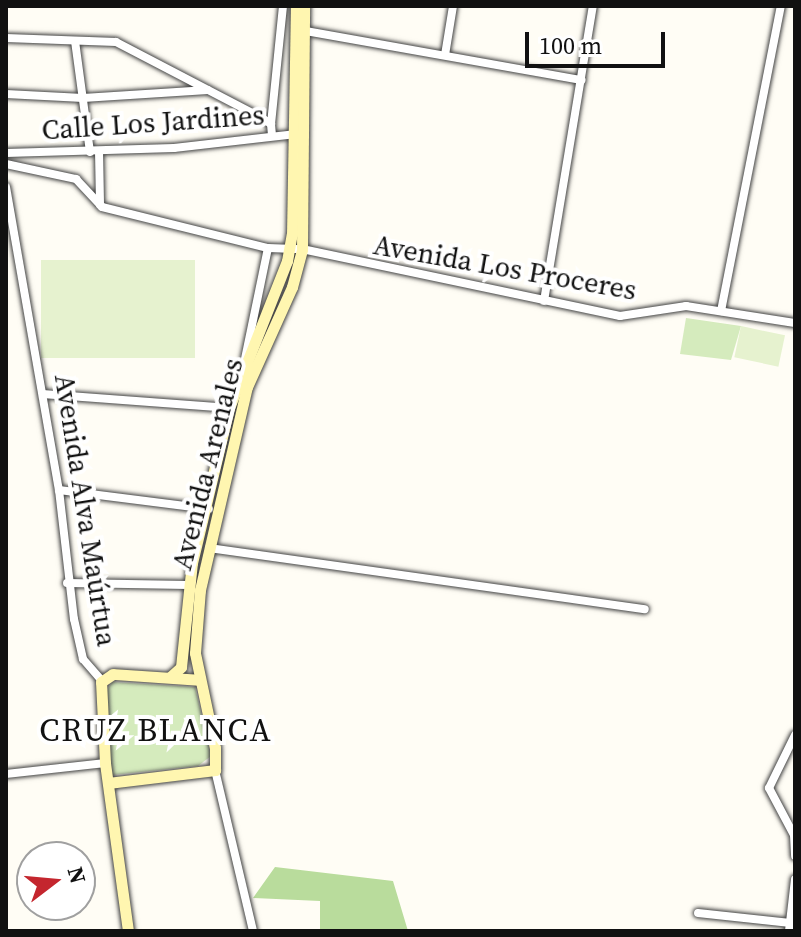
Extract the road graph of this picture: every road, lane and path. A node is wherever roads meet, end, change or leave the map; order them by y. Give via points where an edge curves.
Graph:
1 (283, 6) edge
2 (296, 6) edge
3 (304, 6) edge
4 (453, 6) edge
5 (593, 6) edge
6 (781, 6) edge
7 (300, 30) junction
8 (6, 38) edge
9 (75, 41) junction
10 (445, 55) junction
11 (582, 80) junction
12 (209, 90) junction
13 (6, 94) edge
14 (83, 98) junction
15 (271, 124) junction
16 (298, 134) junction
17 (272, 136) junction
18 (6, 143) edge
19 (95, 151) junction
20 (7, 153) edge
21 (6, 164) edge
22 (6, 187) edge
23 (100, 205) junction
24 (9, 246) edge
25 (268, 248) junction
26 (296, 249) junction
27 (544, 301) junction
28 (721, 311) junction
29 (795, 323) edge
30 (245, 359) junction
31 (43, 394) junction
32 (229, 408) junction
33 (59, 490) junction
34 (203, 507) junction
35 (218, 511) junction
36 (209, 548) junction
37 (67, 583) junction
38 (188, 585) junction
39 (645, 609) dead end
40 (170, 677) junction
41 (200, 680) junction
42 (102, 681) junction
43 (795, 735) edge
44 (105, 763) junction
45 (215, 770) junction
46 (6, 774) edge
47 (108, 783) junction
48 (794, 835) edge
49 (795, 856) edge
50 (795, 879) edge
51 (698, 913) dead end
52 (790, 927) edge
53 (128, 931) edge
54 (253, 931) edge

1 - 15 street
2 - 7 main road
3 - 7 main road, Avenida Arenales
4 - 10 street
5 - 11 street
6 - 28 street
7 - 10 street
7 - 16 main road, Avenida Arenales
8 - 9 street
9 - 12 street via 116,42
9 - 14 street
10 - 11 street
11 - 27 street
12 - 14 street
12 - 15 street
13 - 14 street
14 - 19 street
15 - 17 street
16 - 17 street, Calle Los Jardines
16 - 26 main road, Avenida Arenales
17 - 19 street, Calle Los Jardines
18 - 20 street
19 - 20 street, Calle Los Jardines
19 - 23 street
21 - 23 street via 76,179
22 - 24 street, Avenida Alva Maúrtua
23 - 25 street, Avenida Los Proceres
24 - 31 street, Avenida Alva Maúrtua
25 - 26 street, Avenida Los Proceres
25 - 30 street
26 - 27 street, Avenida Los Proceres
26 - 30 main road, Avenida Arenales
26 - 35 main road, Avenida Arenales via 292,287 247,387
27 - 28 street, Avenida Los Proceres via 620,316 686,306
28 - 29 street, Avenida Los Proceres
30 - 32 main road, Avenida Arenales
31 - 32 street
31 - 33 street, Avenida Alva Maúrtua
32 - 34 main road, Avenida Arenales
33 - 34 street
33 - 37 street, Avenida Alva Maúrtua
34 - 35 street
34 - 38 main road, Avenida Arenales
35 - 36 main road, Avenida Arenales
36 - 39 street
36 - 41 main road, Avenida Arenales via 197,622
37 - 38 street
37 - 42 street, Avenida Alva Maúrtua via 81,654
38 - 40 main road, Avenida Arenales via 181,667
40 - 41 main road
40 - 42 main road via 113,674
41 - 45 main road, Avenida Arenales
42 - 44 main road, Avenida Alva Maúrtua via 98,697
43 - 48 street via 769,788
44 - 46 street
44 - 47 main road, Avenida Alva Maúrtua
45 - 47 main road
45 - 54 street
47 - 53 main road, Avenida Alva Maúrtua
48 - 49 street
50 - 52 street
51 - 52 street

